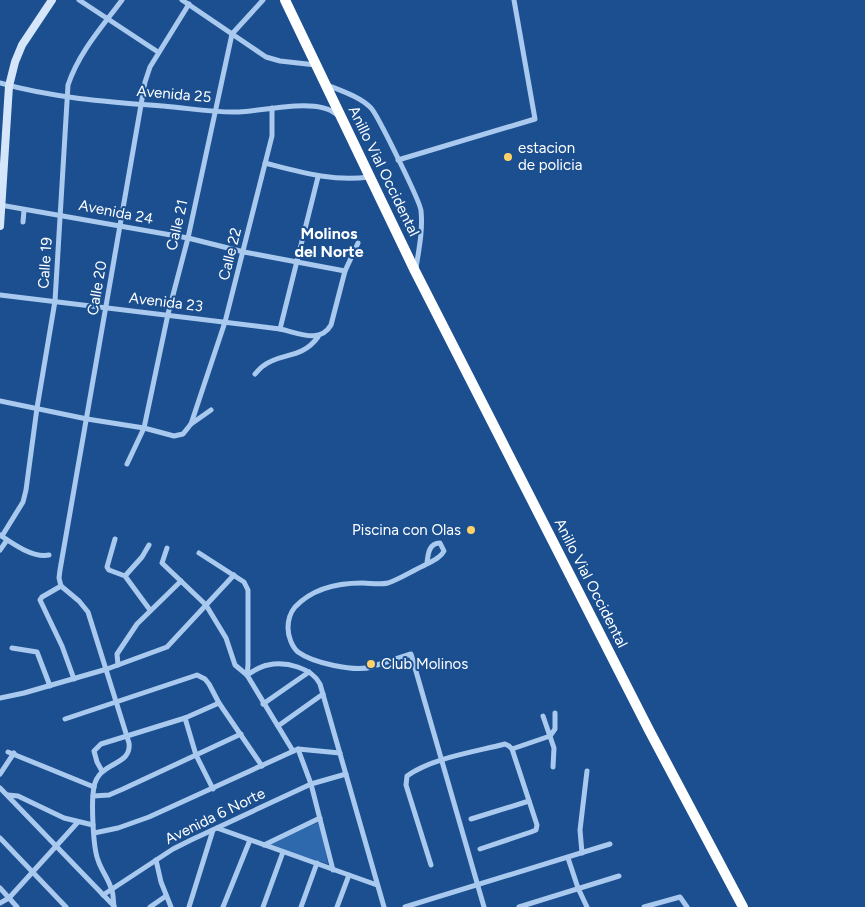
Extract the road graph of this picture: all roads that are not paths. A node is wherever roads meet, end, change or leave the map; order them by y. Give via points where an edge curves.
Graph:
1 (52, 0) edge
2 (79, 0) edge
3 (122, 0) edge
4 (182, 0) edge
5 (263, 0) edge
6 (285, 0) edge
7 (514, 0) edge
8 (188, 4) junction
9 (108, 19) junction
10 (232, 34) junction
11 (158, 52) junction
12 (316, 65) junction
13 (0, 83) edge
14 (325, 84) junction
15 (9, 86) junction
16 (68, 96) junction
17 (142, 104) junction
18 (272, 108) junction
19 (216, 111) junction
20 (342, 120) junction
21 (398, 160) junction
22 (265, 163) junction
23 (318, 177) junction
24 (370, 177) junction
25 (1, 206) edge
26 (24, 210) junction
27 (61, 215) junction
28 (23, 222) dead end
29 (0, 226) edge
30 (121, 226) junction
31 (188, 238) junction
32 (358, 243) dead end
33 (244, 252) junction
34 (296, 261) junction
35 (345, 271) junction
36 (415, 271) junction
37 (0, 295) edge
38 (56, 301) junction
39 (106, 308) junction
40 (168, 314) junction
41 (225, 322) junction
42 (280, 329) junction
43 (318, 337) junction
44 (255, 374) dead end
45 (0, 401) edge
46 (36, 408) junction
47 (211, 410) dead end
48 (87, 420) junction
49 (191, 424) junction
50 (144, 428) junction
51 (128, 464) dead end
52 (3, 537) edge
53 (114, 539) dead end
54 (149, 545) dead end
55 (168, 548) dead end
56 (0, 550) edge
57 (199, 553) dead end
58 (49, 555) dead end
59 (427, 564) dead end
60 (234, 575) junction
61 (125, 576) junction
62 (181, 581) junction
63 (61, 586) junction
64 (206, 605) junction
65 (150, 610) junction
66 (12, 648) dead end
67 (118, 665) junction
68 (106, 670) junction
69 (309, 672) junction
70 (247, 675) junction
71 (74, 679) junction
72 (50, 686) junction
73 (322, 694) junction
74 (0, 698) edge
75 (116, 701) junction
76 (219, 703) junction
77 (263, 704) junction
78 (555, 713) dead end
79 (543, 716) dead end
80 (184, 718) junction
81 (65, 719) dead end
82 (278, 726) junction
83 (240, 734) junction
84 (127, 736) junction
85 (550, 736) junction
86 (295, 750) junction
87 (512, 750) junction
88 (340, 753) junction
89 (196, 755) junction
90 (442, 761) junction
91 (262, 766) junction
92 (553, 767) dead end
93 (102, 771) junction
94 (587, 771) dead end
95 (0, 774) edge
96 (346, 774) junction
97 (311, 784) junction
98 (94, 787) junction
99 (0, 788) edge
100 (213, 789) junction
101 (8, 795) junction
102 (93, 796) junction
103 (529, 800) junction
104 (320, 818) junction
105 (471, 819) dead end
106 (78, 822) junction
107 (93, 826) junction
108 (215, 829) junction
109 (94, 833) junction
110 (0, 838) edge
111 (250, 840) junction
112 (610, 844) dead end
113 (264, 846) junction
114 (56, 847) junction
115 (480, 849) dead end
116 (283, 852) junction
117 (582, 853) junction
118 (568, 858) junction
119 (156, 860) junction
120 (317, 863) junction
121 (431, 865) dead end
122 (333, 870) junction
123 (33, 872) junction
124 (348, 875) junction
125 (619, 876) dead end
126 (377, 885) junction
127 (478, 885) junction
128 (0, 888) edge
129 (578, 888) junction
130 (112, 889) junction
131 (103, 895) junction
132 (166, 896) junction
133 (9, 898) junction
134 (0, 903) edge
135 (17, 907) edge
136 (66, 907) edge
137 (114, 907) edge
138 (150, 907) edge
139 (171, 907) edge
140 (189, 907) edge
141 (223, 907) edge
142 (263, 907) edge
143 (301, 907) edge
144 (337, 907) edge
145 (384, 907) edge
146 (405, 907) edge
147 (484, 907) edge
148 (519, 907) edge
149 (586, 907) edge
150 (644, 907) edge
151 (687, 907) edge
152 (743, 907) edge

1 - 15 street via 18,52
2 - 9 street
3 - 9 street, Calle 19
4 - 8 street
5 - 10 street
6 - 12 highway, Anillo Vial Occidental
7 - 21 street via 535,119
8 - 10 street
8 - 11 street, Calle 20
9 - 11 street
9 - 16 street, Calle 19 via 79,60 68,85
10 - 12 street via 266,57
10 - 19 street, Calle 21
11 - 17 street, Calle 20 via 150,67
12 - 14 highway, Anillo Vial Occidental
13 - 15 street, Avenida 25
14 - 20 highway, Anillo Vial Occidental
14 - 21 street, Anillo Vial Occidental via 353,96 372,109
15 - 16 street, Avenida 25
15 - 25 street
16 - 17 street, Avenida 25
16 - 27 street, Calle 19
17 - 19 street, Avenida 25
17 - 30 street, Calle 20
18 - 19 street, Avenida 25
18 - 20 street, Avenida 25 via 318,107 333,111
18 - 22 street, Calle 22 via 272,136
19 - 31 street, Calle 21
20 - 24 highway, Anillo Vial Occidental
21 - 36 street, Anillo Vial Occidental via 421,209
22 - 23 street
22 - 33 street, Calle 22
23 - 24 street
23 - 34 street
24 - 36 highway, Anillo Vial Occidental
25 - 26 street, Avenida 24
25 - 29 street
26 - 27 street, Avenida 24
26 - 28 street
27 - 30 street, Avenida 24
27 - 38 street, Calle 19
30 - 31 street, Avenida 24
30 - 39 street, Calle 20
31 - 33 street, Avenida 24
31 - 40 street, Calle 21
32 - 35 street
33 - 34 street, Avenida 24
33 - 41 street, Calle 22
34 - 35 street, Avenida 24
34 - 42 street
35 - 43 street via 331,324 327,332
36 - 152 highway, Anillo Vial Occidental
37 - 38 street, Avenida 23
38 - 39 street, Avenida 23
38 - 46 street, Calle 19
39 - 40 street, Avenida 23
39 - 48 street, Calle 20
40 - 41 street, Avenida 23
40 - 50 street, Calle 21
41 - 42 street, Avenida 23
41 - 49 street, Calle 22
42 - 43 street, Avenida 23
43 - 44 street via 308,348 267,363
45 - 46 street
46 - 48 street
46 - 52 street, Calle 19 via 23,502
47 - 49 street
48 - 50 street
48 - 63 street, Calle 20 via 60,570
49 - 50 street, Calle 22 via 183,434 174,436
50 - 51 street, Calle 21
52 - 56 street
52 - 58 street via 36,555
53 - 61 street via 107,567
54 - 61 street
55 - 62 street via 162,563
57 - 60 street
59 - 90 street via 388,583 346,584 322,589 294,608 288,634 298,652 350,669 374,666 411,654
60 - 64 street
60 - 70 street via 244,582 248,590
61 - 65 street
62 - 64 street
62 - 65 street
63 - 68 street via 88,612
63 - 71 street via 40,600
64 - 67 street via 167,646
64 - 70 street via 226,638 236,665
65 - 67 street via 117,654
66 - 72 street via 37,652
67 - 68 street
68 - 71 street
68 - 75 street
69 - 70 street via 299,667 268,664
69 - 73 street via 316,676
69 - 77 street
70 - 77 street
71 - 72 street
72 - 74 street
73 - 82 street
73 - 88 street
75 - 76 street via 192,675 201,676 209,684
75 - 81 street
75 - 84 street
76 - 80 street
76 - 83 street
77 - 82 street
78 - 85 street via 555,729
79 - 85 street
80 - 84 street
80 - 89 street
82 - 86 street
83 - 89 street
83 - 91 street
84 - 93 street via 128,754
84 - 93 street via 101,744 94,751
85 - 87 street
85 - 92 street via 554,748
86 - 88 street
86 - 91 street
86 - 97 street
87 - 90 street via 504,744
87 - 103 street
88 - 96 street
89 - 100 street
89 - 102 street via 115,793
90 - 121 street via 407,776 406,784
90 - 127 street
91 - 100 street
93 - 98 street via 96,777
94 - 117 street via 580,830
95 - 98 street via 11,753
96 - 97 street, Avenida 6 Norte
96 - 126 street
97 - 104 street
97 - 108 street, Avenida 6 Norte
98 - 102 street
99 - 101 street
100 - 109 street via 132,824
101 - 106 street via 18,796
101 - 114 street
102 - 107 street
103 - 105 street
103 - 115 street via 536,830
104 - 113 street
104 - 122 street
106 - 107 street
106 - 114 street
107 - 109 street
108 - 111 street
108 - 119 street, Avenida 6 Norte
108 - 140 street
109 - 130 street via 97,858
110 - 123 street
111 - 113 street
111 - 141 street
112 - 117 street
113 - 116 street
114 - 123 street
114 - 131 street
116 - 120 street
116 - 142 street
117 - 118 street
118 - 127 street
118 - 129 street
119 - 130 street, Avenida 6 Norte
119 - 132 street
120 - 122 street
120 - 143 street
122 - 124 street
123 - 133 street
123 - 136 street
124 - 126 street
124 - 144 street
125 - 129 street
126 - 145 street
127 - 146 street
127 - 147 street
128 - 133 street
129 - 148 street
129 - 149 street
130 - 131 street, Avenida 6 Norte
130 - 137 street
131 - 137 street
132 - 138 street
132 - 139 street
133 - 134 street
133 - 135 street
150 - 151 street via 680,897

